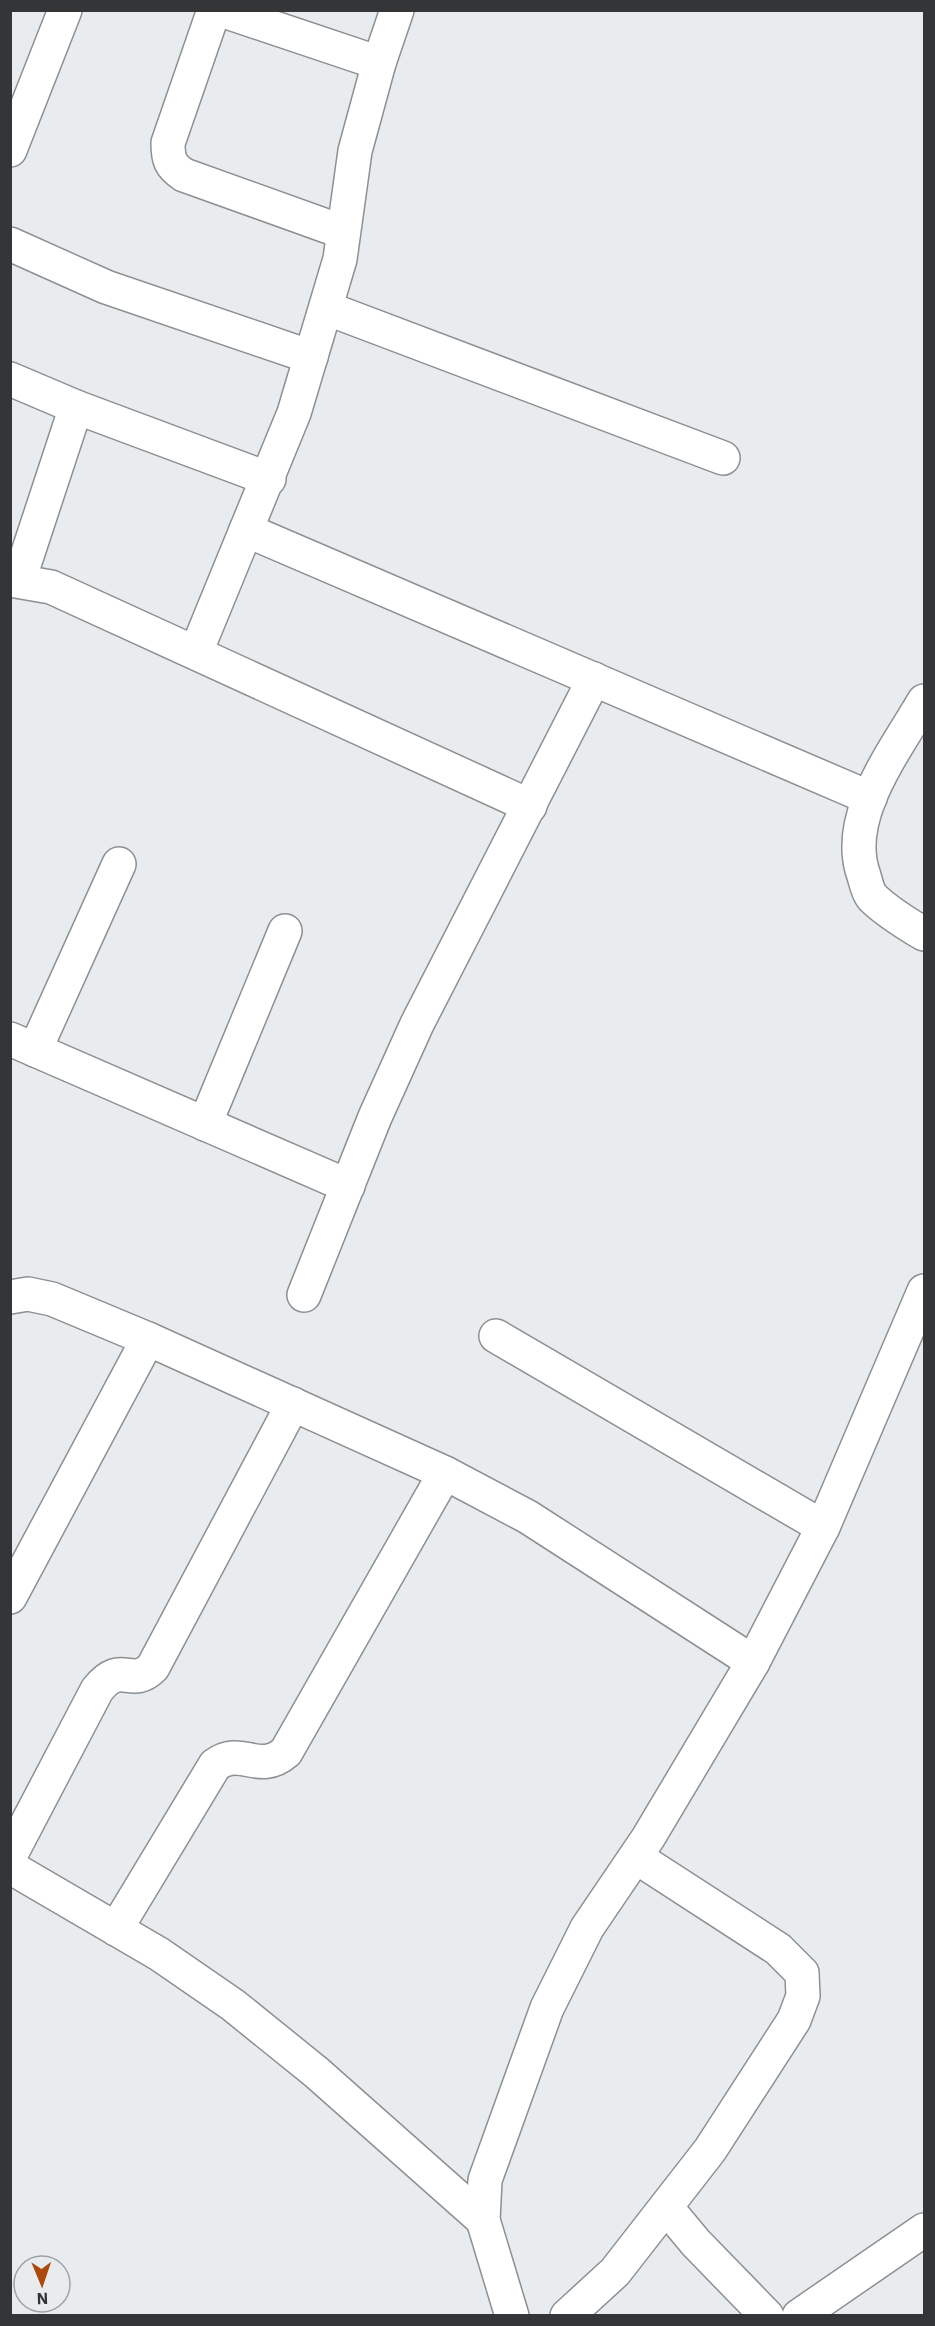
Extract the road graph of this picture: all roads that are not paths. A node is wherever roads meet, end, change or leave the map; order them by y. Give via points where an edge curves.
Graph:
1 (65, 10) edge
2 (214, 10) edge
3 (221, 10) edge
4 (397, 10) edge
5 (379, 63) junction
6 (10, 150) edge
7 (343, 232) junction
8 (10, 244) edge
9 (326, 308) junction
10 (311, 357) junction
11 (10, 379) edge
12 (76, 407) junction
13 (723, 458) dead end
14 (269, 479) junction
15 (246, 530) junction
16 (15, 580) edge
17 (196, 652) junction
18 (594, 679) junction
19 (924, 701) edge
20 (870, 798) junction
21 (530, 806) junction
22 (119, 864) dead end
23 (285, 932) dead end
24 (924, 934) edge
25 (23, 1044) edge
26 (205, 1124) junction
27 (348, 1186) junction
28 (924, 1290) edge
29 (304, 1295) dead end
30 (10, 1297) edge
31 (496, 1336) dead end
32 (148, 1339) junction
33 (293, 1404) junction
34 (445, 1473) junction
35 (823, 1527) junction
36 (10, 1598) edge
37 (753, 1662) junction
38 (10, 1856) edge
39 (636, 1857) junction
40 (10, 1867) edge
41 (116, 1929) junction
42 (666, 2207) junction
43 (483, 2220) junction
44 (924, 2230) edge
45 (512, 2316) edge
46 (567, 2316) edge
47 (767, 2316) edge
48 (799, 2316) edge

1 - 6 street
2 - 7 street via 168,143 172,168
3 - 5 street
4 - 5 street
5 - 7 street via 355,152
7 - 9 street
8 - 10 street via 106,287
9 - 10 street
9 - 13 street
10 - 14 street
11 - 12 street
12 - 14 street
12 - 16 street
14 - 15 street
15 - 17 street
15 - 18 street
16 - 17 street via 51,587
17 - 21 street
18 - 20 street
18 - 21 street
19 - 20 street
20 - 24 street via 857,858 871,896
21 - 27 street via 417,1024
22 - 25 street
23 - 26 street
25 - 26 street
26 - 27 street
27 - 29 street
28 - 35 street
30 - 32 street via 28,1294 52,1299
31 - 35 street
32 - 33 street
32 - 36 street
33 - 34 street
33 - 38 street via 153,1667 136,1677 118,1674 106,1678
34 - 37 street via 528,1517
34 - 41 street via 286,1752 276,1761 262,1763 238,1757 225,1758 215,1765
35 - 37 street
37 - 39 street
39 - 42 street via 778,1949 802,1973 803,1996 794,2020 710,2150
39 - 43 street via 587,1928 547,2008 485,2180
40 - 41 street
41 - 43 street via 233,2005 316,2072
42 - 46 street via 615,2272
42 - 47 street
43 - 45 street
44 - 48 street

